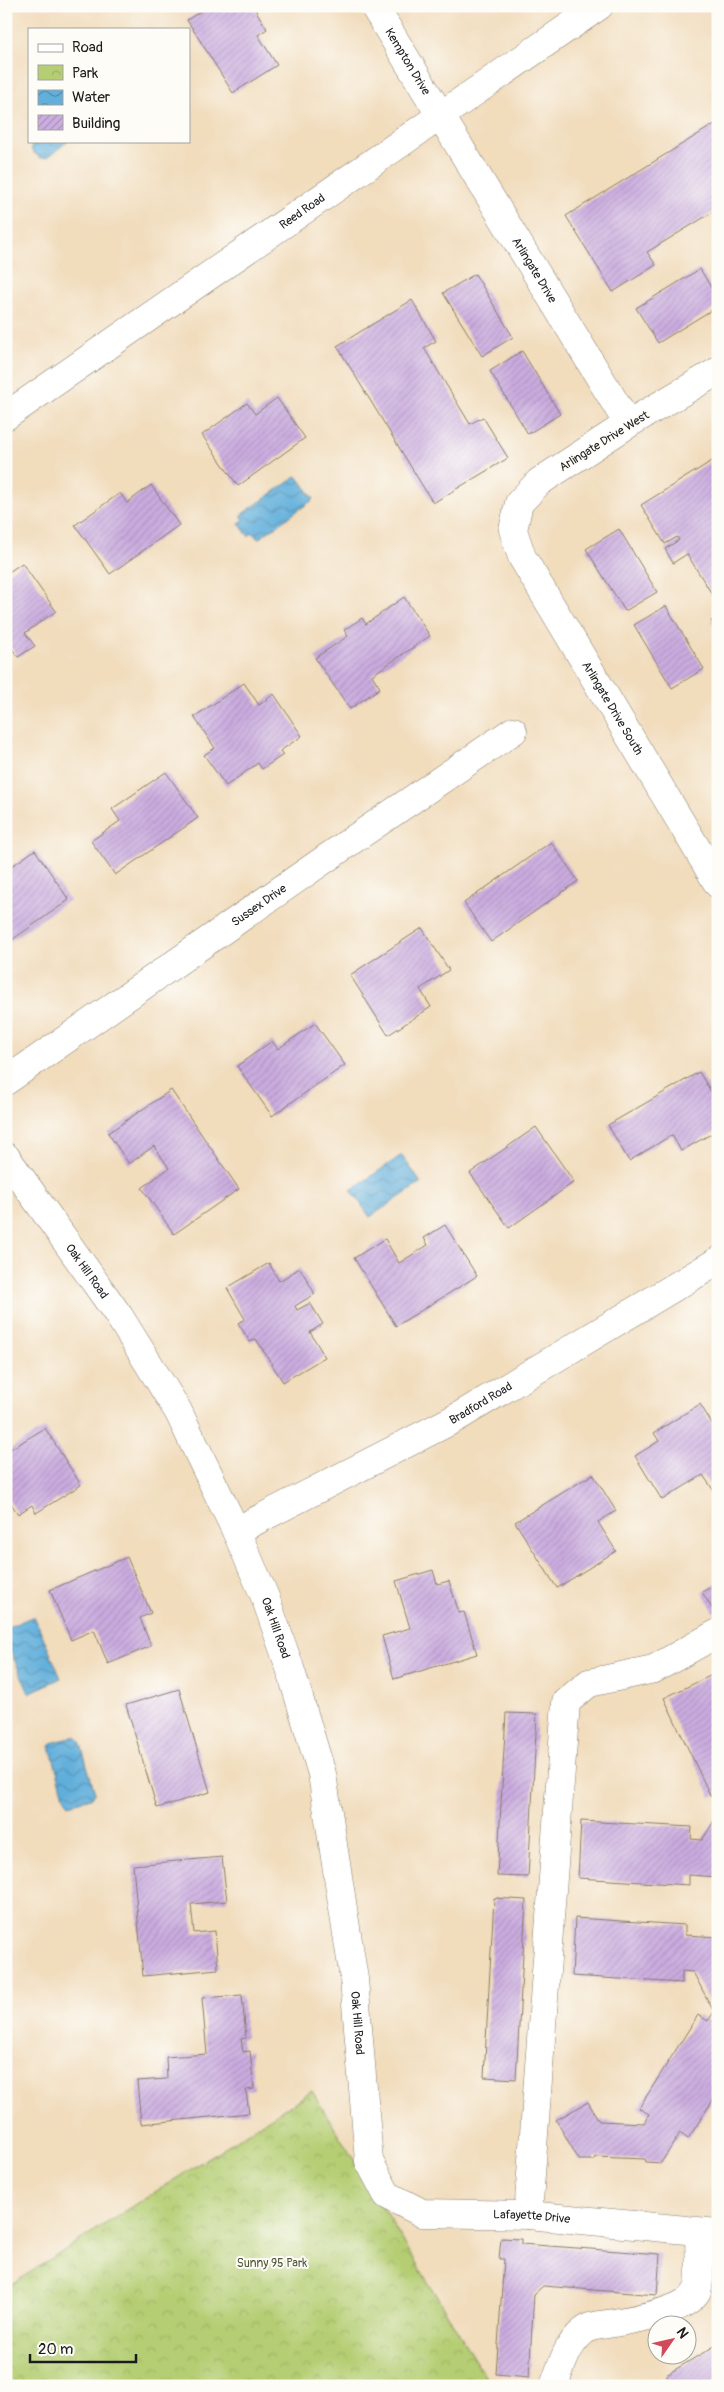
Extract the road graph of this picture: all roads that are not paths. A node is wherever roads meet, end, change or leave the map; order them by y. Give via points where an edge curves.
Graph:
1 (374, 6) edge
2 (598, 6) edge
3 (441, 116) junction
4 (718, 371) edge
5 (6, 416) edge
6 (628, 424) junction
7 (513, 530) joint
8 (513, 731) dead end
9 (718, 884) edge
10 (6, 1081) edge
11 (6, 1157) edge
12 (718, 1262) edge
13 (236, 1531) junction
14 (718, 1633) edge
15 (369, 2161) joint
16 (528, 2215) junction
17 (709, 2233) edge
18 (554, 2386) edge

1 - 3 street, Kempton Drive
2 - 3 street, Reed Road
3 - 5 street, Reed Road
3 - 6 street, Arlingate Drive
4 - 6 street, Arlingate Drive West
6 - 7 street, Arlingate Drive West via 539,482 519,503
7 - 9 street, Arlingate Drive South via 522,557
8 - 10 street, Sussex Drive
11 - 13 street, Oak Hill Road via 119,1316 178,1411
12 - 13 street, Bradford Road via 456,1418
13 - 15 street, Oak Hill Road via 265,1597 322,1774 354,1979
14 - 16 street via 654,1669 589,1683 566,1702
15 - 16 street, Lafayette Drive via 388,2195 422,2213
16 - 17 street, Lafayette Drive
17 - 18 street via 698,2290 686,2303 582,2332 565,2356

